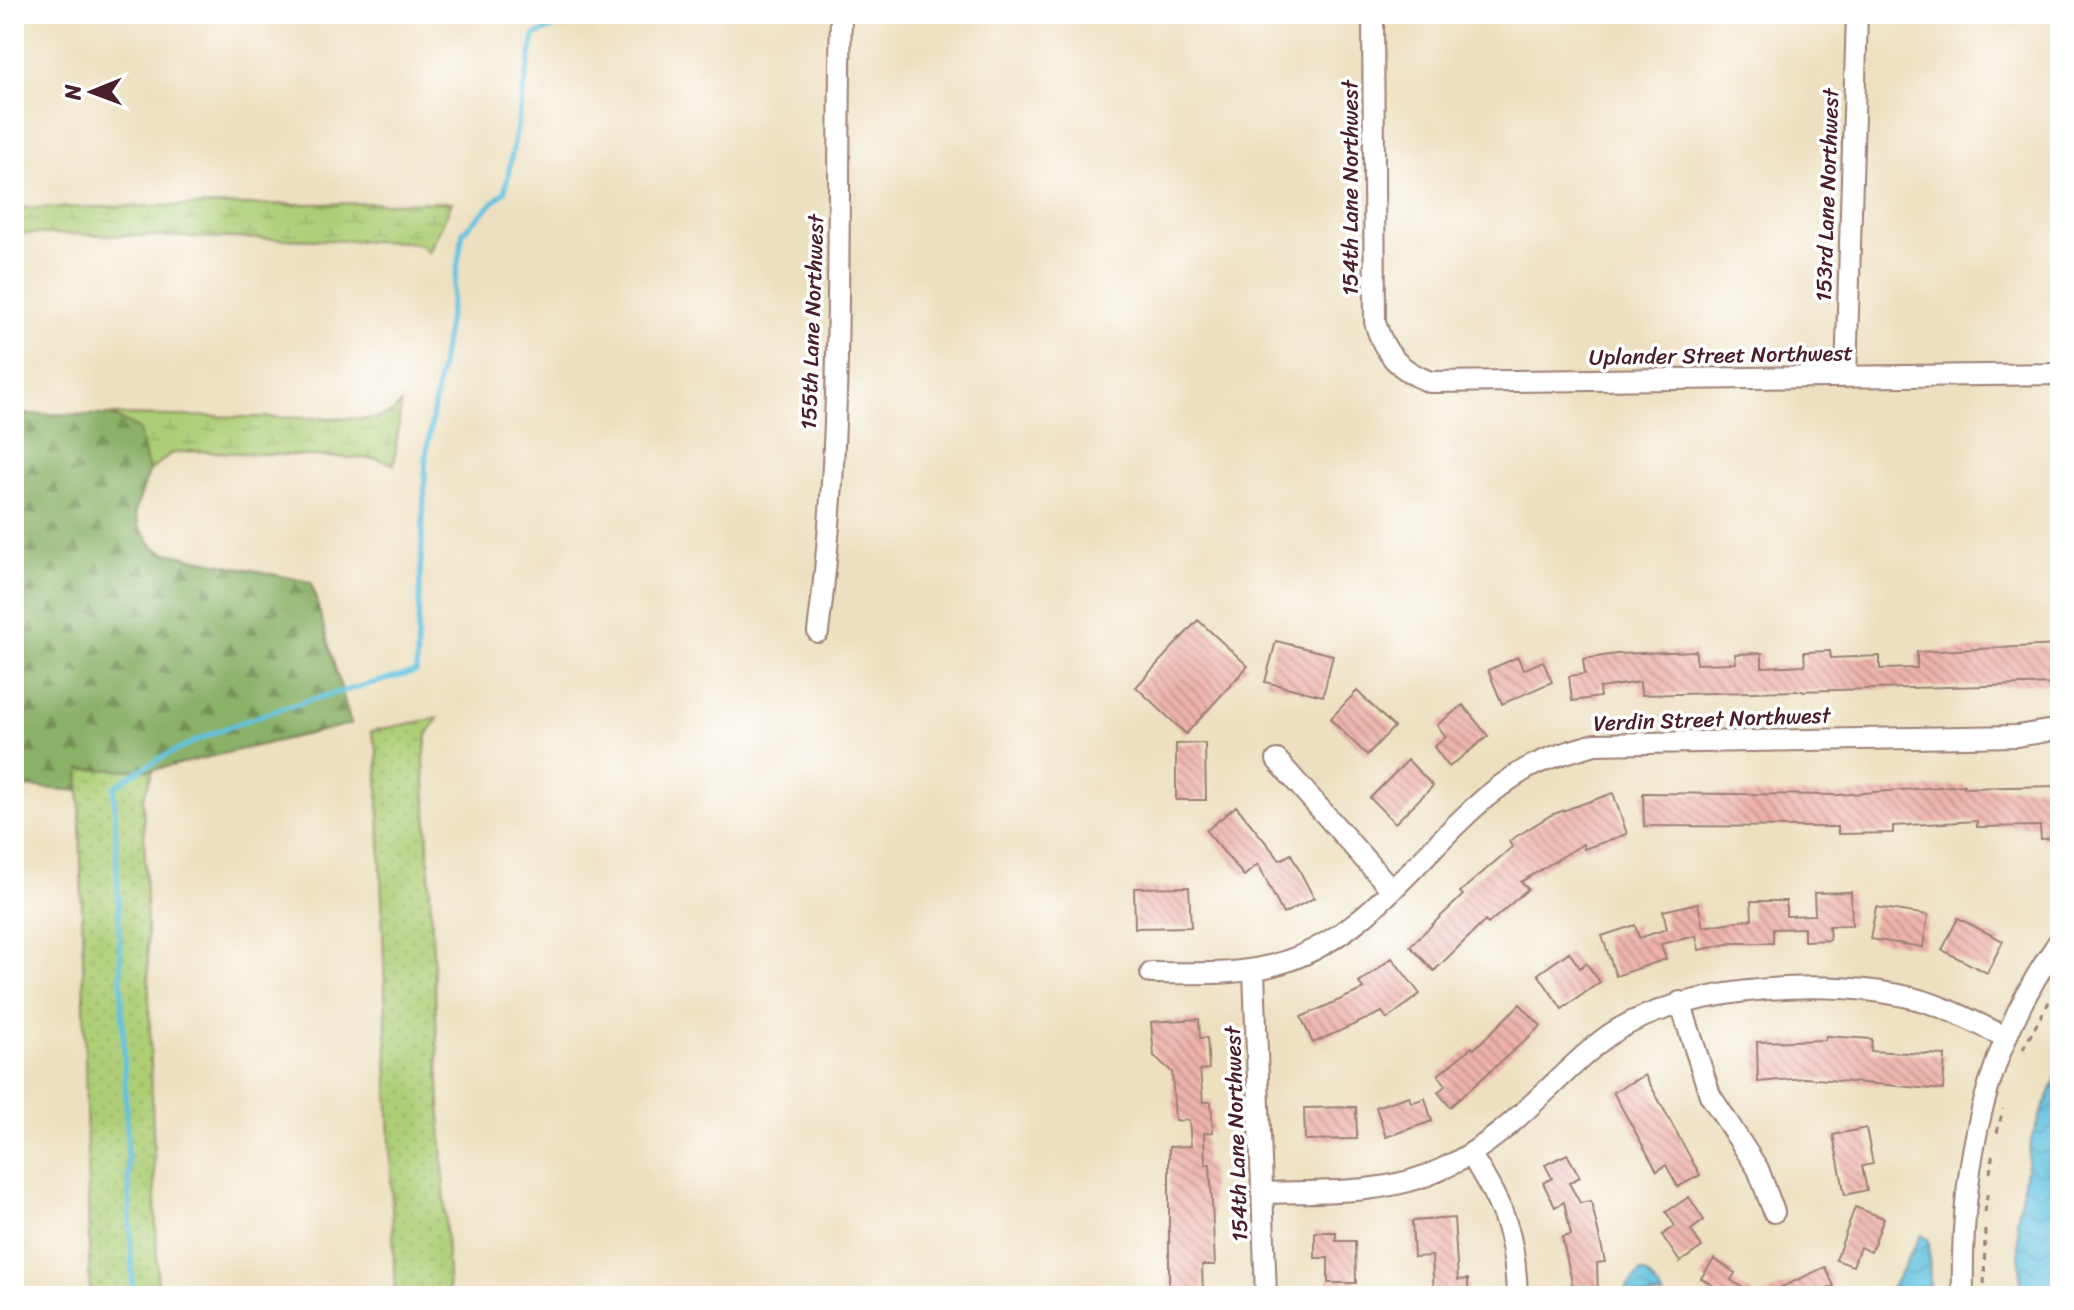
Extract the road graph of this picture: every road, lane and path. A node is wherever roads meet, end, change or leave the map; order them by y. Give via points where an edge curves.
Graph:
1 (841, 14) edge
2 (1373, 14) edge
3 (1857, 14) edge
4 (1391, 358) joint
5 (2060, 374) edge
6 (1846, 377) junction
7 (818, 632) dead end
8 (2060, 729) edge
9 (1277, 760) dead end
10 (1392, 890) junction
11 (2060, 940) edge
12 (1254, 971) junction
13 (1151, 973) dead end
14 (2060, 982) edge
15 (1680, 1002) junction
16 (2005, 1037) junction
17 (2019, 1058) dead end
18 (2005, 1099) dead end
19 (1997, 1137) dead end
20 (1994, 1149) dead end
21 (1471, 1155) junction
22 (1264, 1193) junction
23 (1774, 1212) dead end
24 (1266, 1296) edge
25 (1517, 1296) edge
26 (1963, 1296) edge
27 (1984, 1296) edge

1 - 7 street, 155th Lane Northwest via 837,371
2 - 4 street, 154th Lane Northwest via 1375,322
3 - 6 street, 153rd Lane Northwest
4 - 6 street, Uplander Street Northwest via 1409,374 1430,382
5 - 6 street, Uplander Street Northwest
8 - 10 street, Verdin Street Northwest via 2017,736 1595,744 1524,770
9 - 10 street
10 - 12 street, Verdin Street Northwest via 1318,948
11 - 16 street
12 - 13 street, Verdin Street Northwest
12 - 22 street, 154th Lane Northwest
14 - 17 path
15 - 16 street via 1769,990 1877,991 1943,1009
15 - 21 street via 1631,1021 1602,1041
15 - 23 street via 1710,1095 1758,1169
16 - 26 street via 1975,1130 1967,1179 1961,1227
18 - 19 path
20 - 27 path via 1985,1220
21 - 22 street via 1439,1171 1381,1188
21 - 25 street via 1513,1236
22 - 24 street, 154th Lane Northwest

